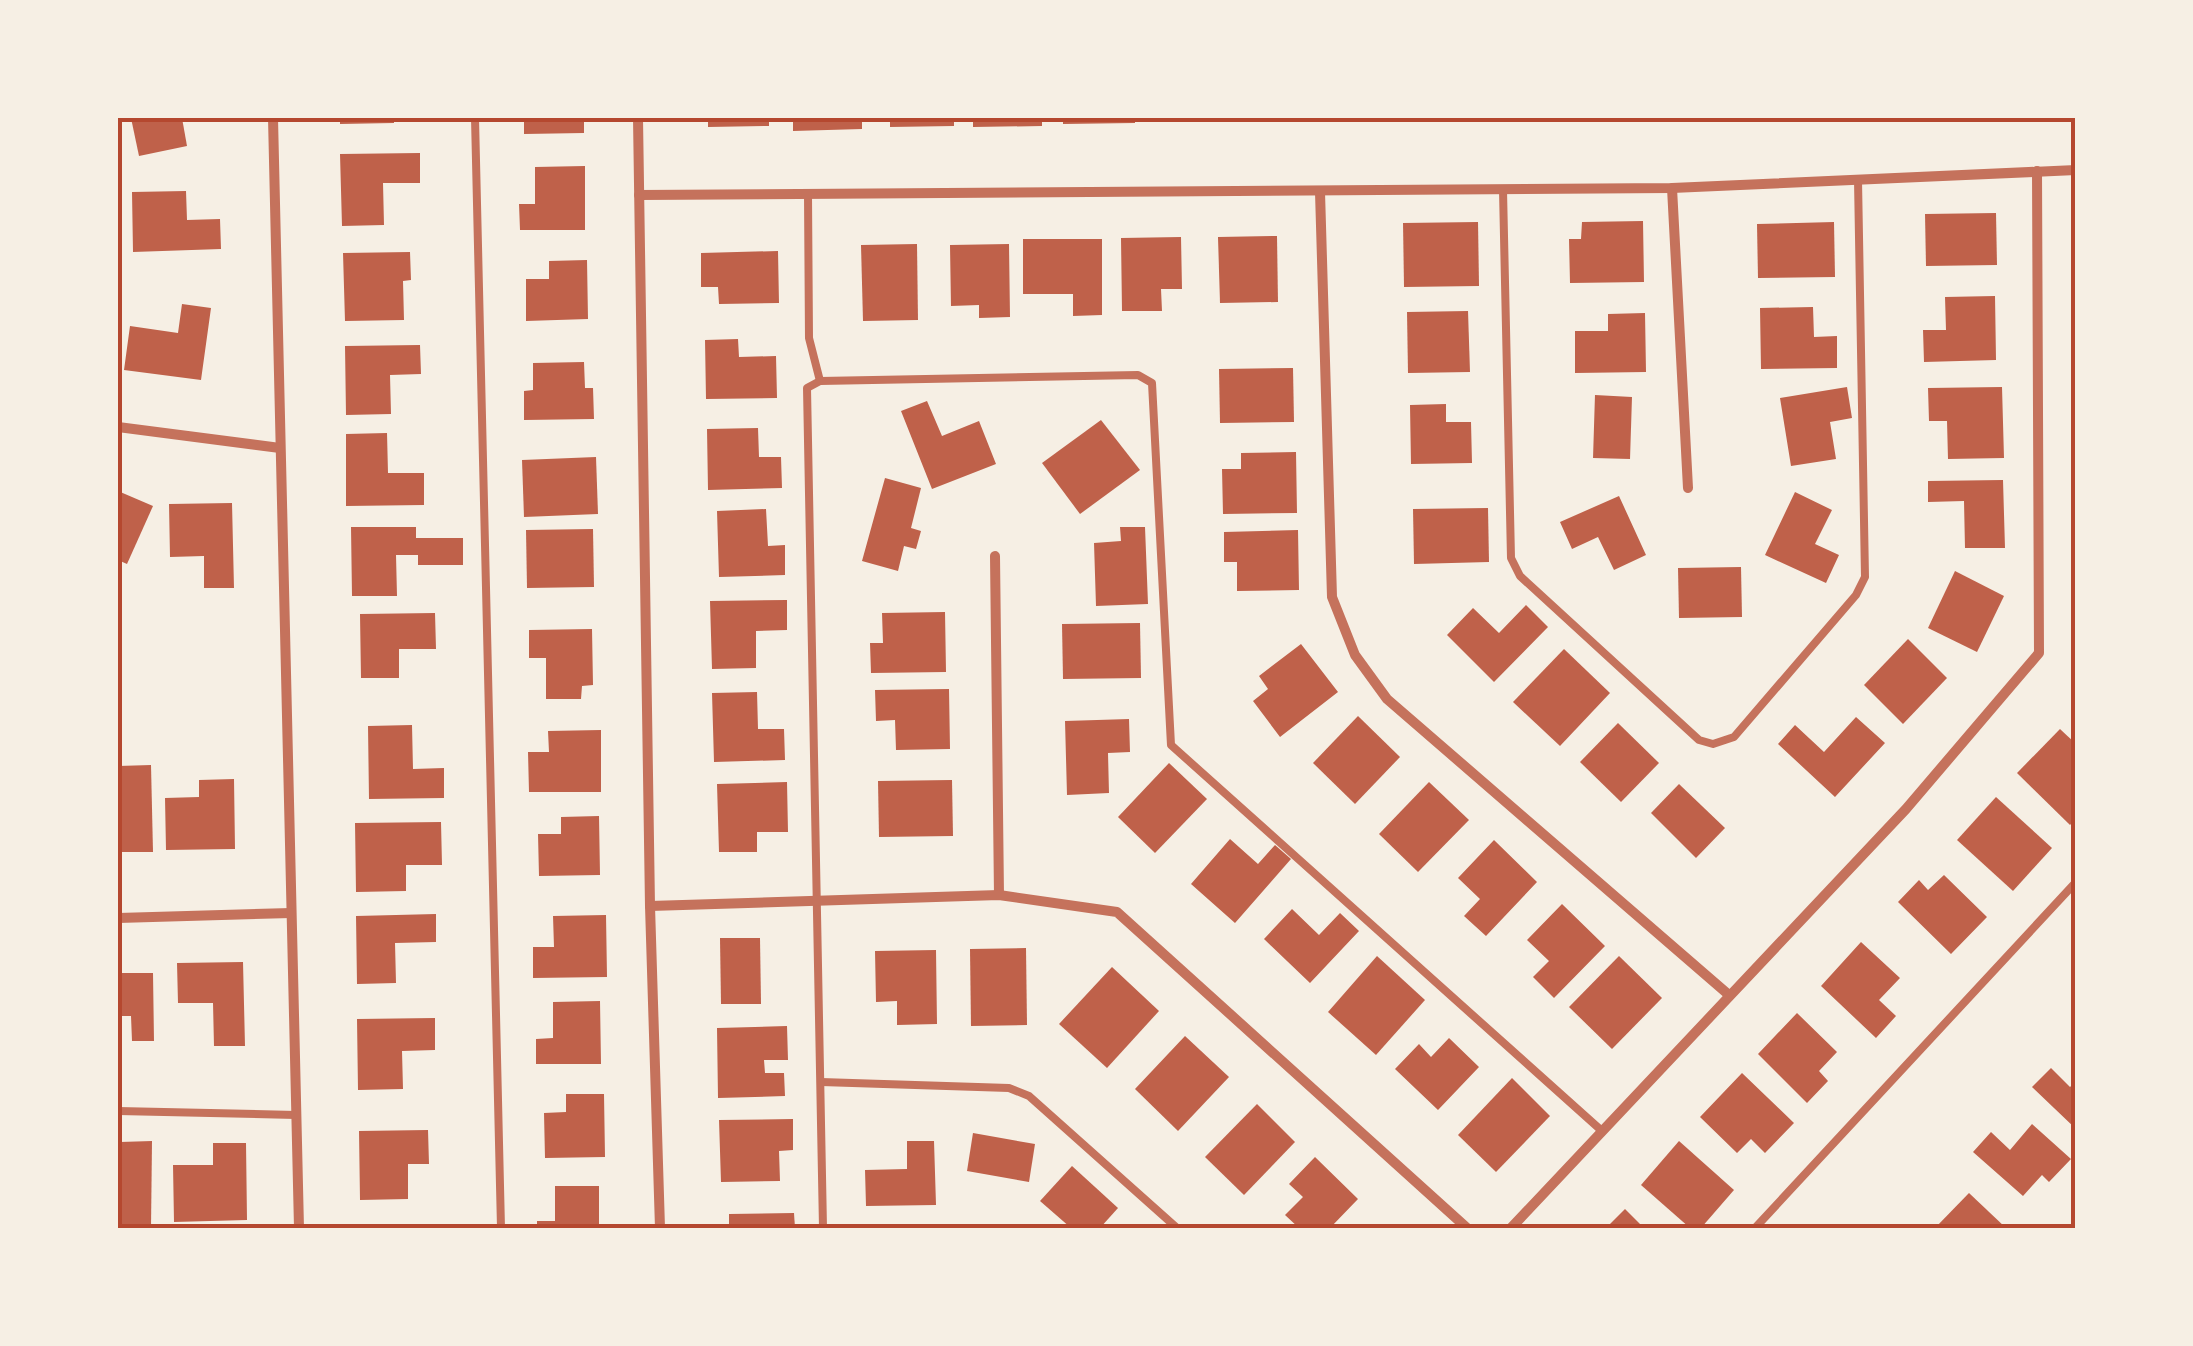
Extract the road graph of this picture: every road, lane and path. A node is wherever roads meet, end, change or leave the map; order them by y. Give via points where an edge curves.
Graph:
1 (273, 118) edge
2 (475, 118) edge
3 (638, 118) edge
4 (2076, 170) edge
5 (2037, 171) junction
6 (1858, 180) junction
7 (1672, 188) junction
8 (1502, 190) junction
9 (1320, 192) junction
10 (808, 195) junction
11 (639, 196) junction
12 (820, 381) junction
13 (118, 426) edge
14 (280, 448) junction
15 (1688, 488) dead end
16 (995, 556) dead end
17 (2076, 882) edge
18 (999, 895) junction
19 (818, 901) junction
20 (650, 906) junction
21 (291, 914) junction
22 (118, 918) edge
23 (1729, 995) junction
24 (821, 1082) junction
25 (118, 1110) edge
26 (296, 1115) junction
27 (1602, 1131) junction
28 (298, 1228) edge
29 (501, 1228) edge
30 (660, 1228) edge
31 (823, 1228) edge
32 (1178, 1228) edge
33 (1466, 1228) edge
34 (1511, 1228) edge
35 (1754, 1228) edge

1 - 14 street
2 - 29 lane
3 - 11 street
4 - 5 street
5 - 6 street
5 - 23 street via 2038,653 1906,809
6 - 7 street
6 - 8 lane via 1865,576 1734,737 1712,744 1699,740 1534,588 1511,558
7 - 8 street
7 - 15 street
8 - 9 street
9 - 10 street
9 - 23 street via 1332,597 1355,655 1387,699
10 - 11 street
10 - 12 lane via 809,338
11 - 20 street
12 - 19 lane via 808,388
12 - 27 lane via 1138,375 1152,384 1171,745
13 - 14 street
14 - 21 street
16 - 18 street
17 - 35 lane
18 - 19 street
18 - 33 street via 1117,912
19 - 20 street
19 - 24 lane
20 - 30 street
21 - 22 street
21 - 26 street
23 - 27 street
24 - 31 lane
24 - 32 lane via 1009,1088 1029,1096
25 - 26 lane
26 - 28 street
27 - 34 street

